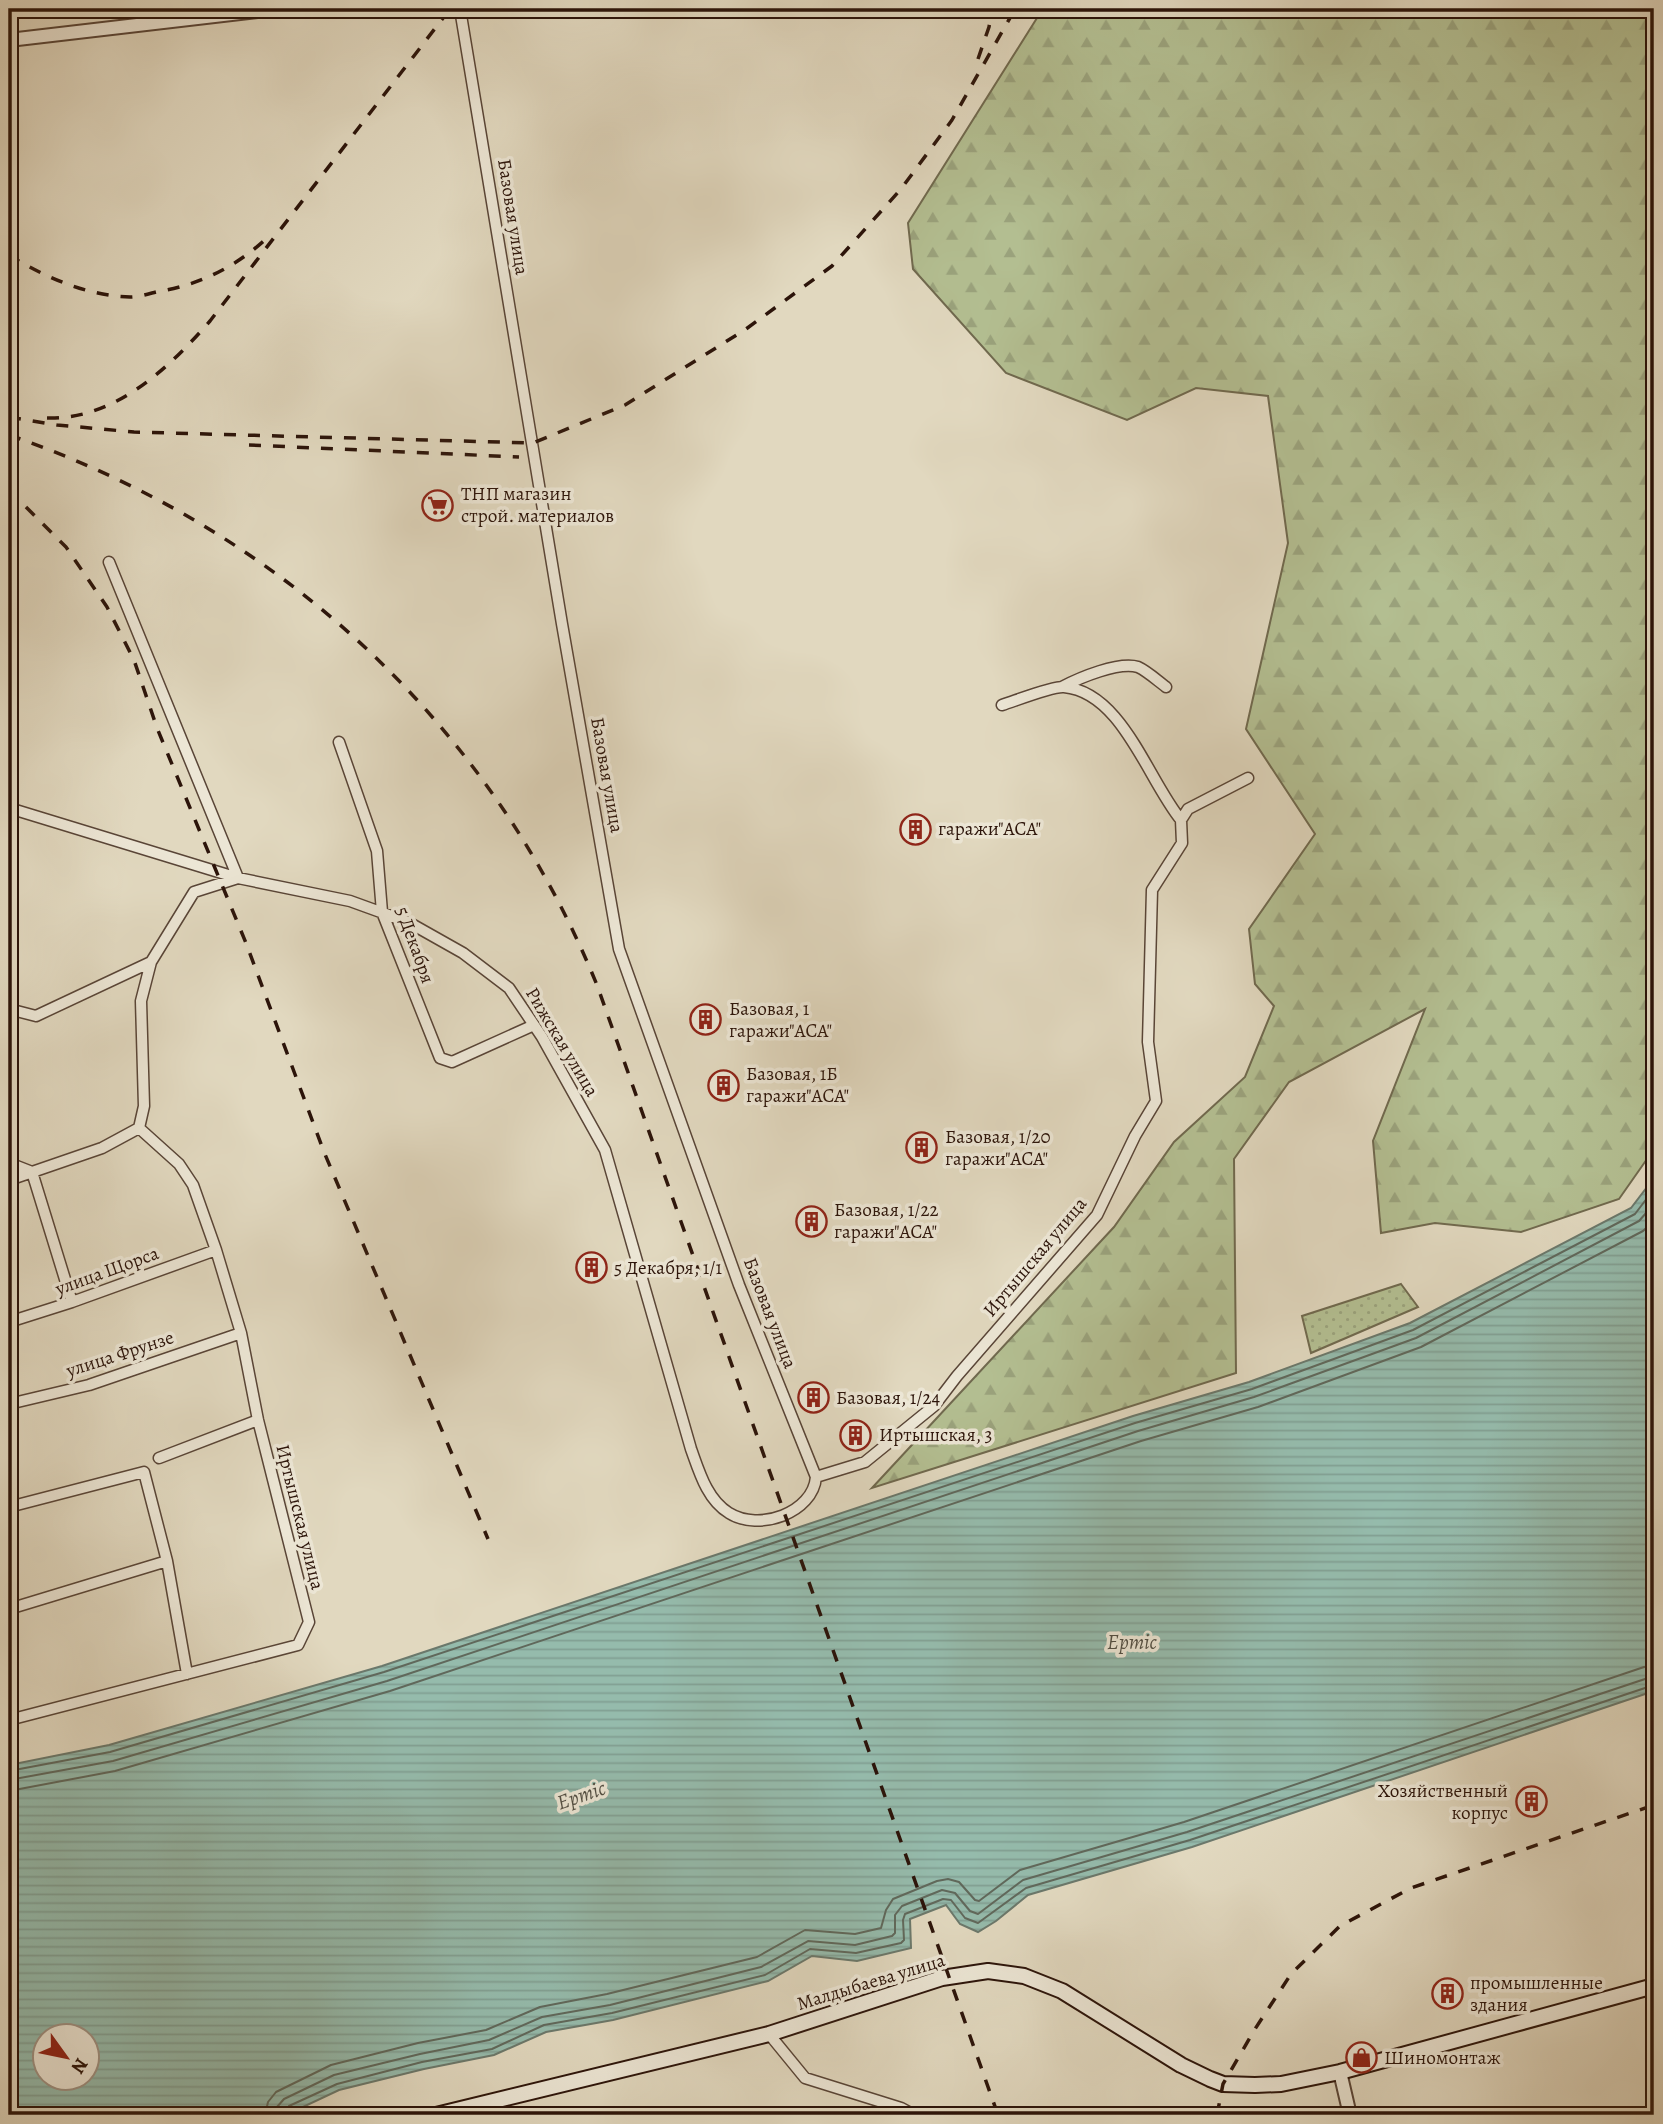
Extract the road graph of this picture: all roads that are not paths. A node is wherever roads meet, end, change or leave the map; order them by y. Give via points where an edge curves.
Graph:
1 (274, 9) edge
2 (460, 9) edge
3 (9, 40) edge
4 (108, 562) dead end
5 (1062, 687) junction
6 (1166, 687) dead end
7 (1002, 705) dead end
8 (339, 743) dead end
9 (1248, 778) dead end
10 (9, 808) edge
11 (1181, 820) junction
12 (238, 878) junction
13 (382, 912) junction
14 (151, 962) junction
15 (9, 1009) edge
16 (534, 1025) junction
17 (139, 1128) junction
18 (9, 1163) edge
19 (32, 1172) junction
20 (9, 1180) edge
21 (216, 1250) junction
22 (72, 1302) junction
23 (9, 1322) edge
24 (241, 1333) junction
25 (9, 1404) edge
26 (258, 1420) junction
27 (159, 1458) dead end
28 (816, 1477) junction
29 (9, 1507) edge
30 (167, 1561) junction
31 (9, 1609) edge
32 (187, 1674) junction
33 (9, 1720) edge
34 (1654, 1986) edge
35 (769, 2034) junction
36 (1340, 2072) junction
37 (436, 2115) edge
38 (914, 2115) edge
39 (1350, 2115) edge

1 - 3 street
2 - 28 street, Базовая улица via 619,949 740,1285
4 - 12 street
5 - 6 street via 1112,668 1137,667
5 - 7 street
5 - 11 street via 1087,694 1108,708
8 - 13 street, 5 Декабря via 377,851
9 - 11 street via 1188,809
10 - 12 street, Рижская улица
11 - 28 street, Иртышская улица via 1182,843 1152,890 1148,1042 1156,1101 1097,1215 934,1406 865,1462
12 - 13 street, Рижская улица
12 - 14 street via 194,892
13 - 16 street, Рижская улица via 463,953 509,988
13 - 16 street, 5 Декабря via 440,1058 452,1062
14 - 15 street via 36,1016
14 - 17 street via 141,1001 144,1106
16 - 28 street, Рижская улица via 605,1150 703,1482 729,1513 745,1520 762,1520 805,1502 815,1490
17 - 19 street via 102,1148
17 - 21 street, Иртышская улица via 179,1164 193,1185
18 - 19 street
19 - 20 street
19 - 22 street
21 - 22 street, улица Щорса
21 - 24 street, Иртышская улица
22 - 23 street, улица Щорса
24 - 25 street, улица Фрунзе via 89,1385
24 - 26 street, Иртышская улица
26 - 27 street
26 - 32 street, Иртышская улица via 309,1622 298,1645
29 - 30 street via 144,1472
30 - 31 street
30 - 32 street
32 - 33 street, Иртышская улица
34 - 36 main road, Малдыбаева улица
35 - 36 main road, Малдыбаева улица via 942,1978 988,1971 1024,1976 1062,1991 1181,2065 1223,2084 1282,2084
35 - 37 main road, Малдыбаева улица
35 - 38 street via 805,2078
36 - 39 street

